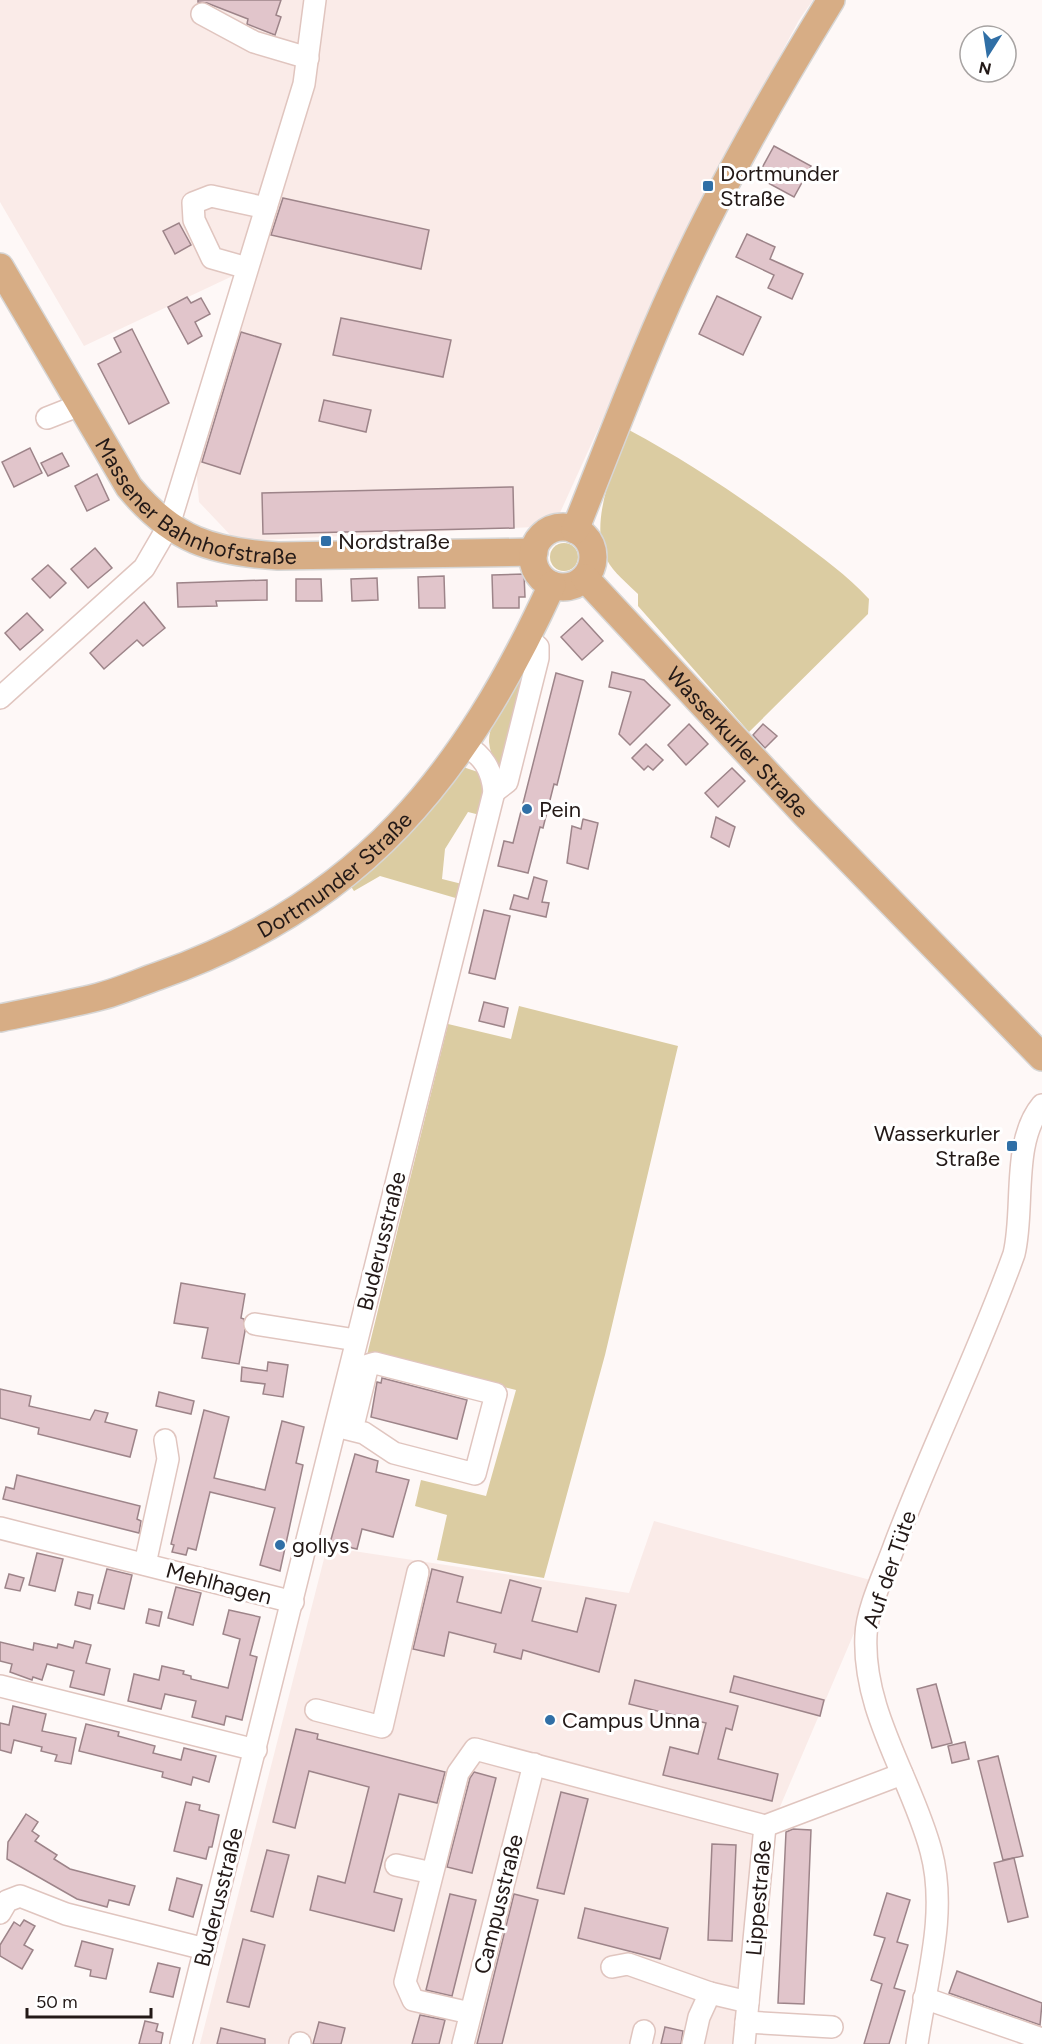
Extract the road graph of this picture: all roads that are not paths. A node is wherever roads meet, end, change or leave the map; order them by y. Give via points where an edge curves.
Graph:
1 (315, 0) edge
2 (831, 0) edge
3 (202, 14) dead end
4 (308, 58) junction
5 (266, 208) junction
6 (0, 267) edge
7 (248, 268) junction
8 (80, 405) junction
9 (47, 418) dead end
10 (169, 525) junction
11 (575, 530) junction
12 (534, 552) junction
13 (585, 578) junction
14 (552, 585) junction
15 (526, 636) junction
16 (0, 698) edge
17 (464, 744) junction
18 (494, 792) junction
19 (0, 1018) edge
20 (1042, 1057) edge
21 (1042, 1105) edge
22 (255, 1324) dead end
23 (356, 1340) junction
24 (344, 1428) junction
25 (165, 1440) dead end
26 (0, 1528) edge
27 (145, 1564) junction
28 (418, 1572) dead end
29 (293, 1602) junction
30 (0, 1686) edge
31 (316, 1710) dead end
32 (256, 1750) junction
33 (534, 1764) junction
34 (902, 1774) junction
35 (765, 1826) junction
36 (396, 1865) dead end
37 (432, 1873) junction
38 (0, 1913) edge
39 (205, 1950) junction
40 (612, 1967) dead end
41 (710, 1993) junction
42 (924, 1998) junction
43 (747, 2012) junction
44 (470, 2013) junction
45 (832, 2027) dead end
46 (1040, 2041) edge
47 (181, 2044) edge
48 (463, 2044) edge
49 (693, 2044) edge
50 (744, 2044) edge
51 (917, 2044) edge

1 - 4 street
2 - 11 main road via 689,255 647,347
3 - 4 street via 254,42
4 - 5 street via 304,84
5 - 7 street
5 - 7 street via 211,196 193,203 194,220 212,258
6 - 8 main road, Massener Bahnhofstraße
7 - 10 street
8 - 9 street
8 - 10 main road, Massener Bahnhofstraße via 129,488 147,509
10 - 12 main road, Massener Bahnhofstraße via 196,542 242,554
10 - 16 street via 144,568
11 - 12 main road via 551,530
11 - 13 main road via 591,546 592,568
12 - 14 main road via 538,573
13 - 14 main road via 576,585
13 - 20 main road, Wasserkurler Straße via 797,805
14 - 15 main road, Dortmunder Straße
15 - 17 main road, Dortmunder Straße
15 - 18 street via 538,647 538,658 507,782
17 - 18 street, Buderusstraße via 487,764
17 - 19 main road, Dortmunder Straße via 388,838 346,876 294,913 242,943 188,966 100,996
18 - 23 street, Buderusstraße
21 - 34 street, Auf der Tüte via 1032,1121 1024,1148 1014,1254 911,1503 879,1586 866,1633 873,1697
22 - 23 street
23 - 24 street, Buderusstraße
24 - 24 street via 364,1433 394,1453 475,1474 496,1394 375,1363 368,1365
24 - 29 street, Buderusstraße
25 - 27 street, Mehlhagen via 168,1459
26 - 27 street, Mehlhagen
27 - 29 street, Mehlhagen
28 - 31 street via 382,1727
29 - 32 street, Buderusstraße
30 - 32 street
32 - 39 street, Buderusstraße
33 - 35 street
33 - 37 street via 475,1749 458,1773
33 - 44 street, Campusstraße
34 - 35 street, Lippestraße
34 - 42 street, Auf der Tüte via 931,1850 937,1881 938,1916
35 - 43 street, Lippestraße
36 - 37 street
37 - 44 street via 405,1982 413,2000
38 - 39 street via 8,1901 20,1896 66,1914
39 - 47 street, Buderusstraße
40 - 41 street via 628,1964
41 - 43 street
41 - 49 street
42 - 46 street
42 - 51 street, Auf der Tüte
43 - 45 street
43 - 50 street, Lippestraße
44 - 48 street, Campusstraße

